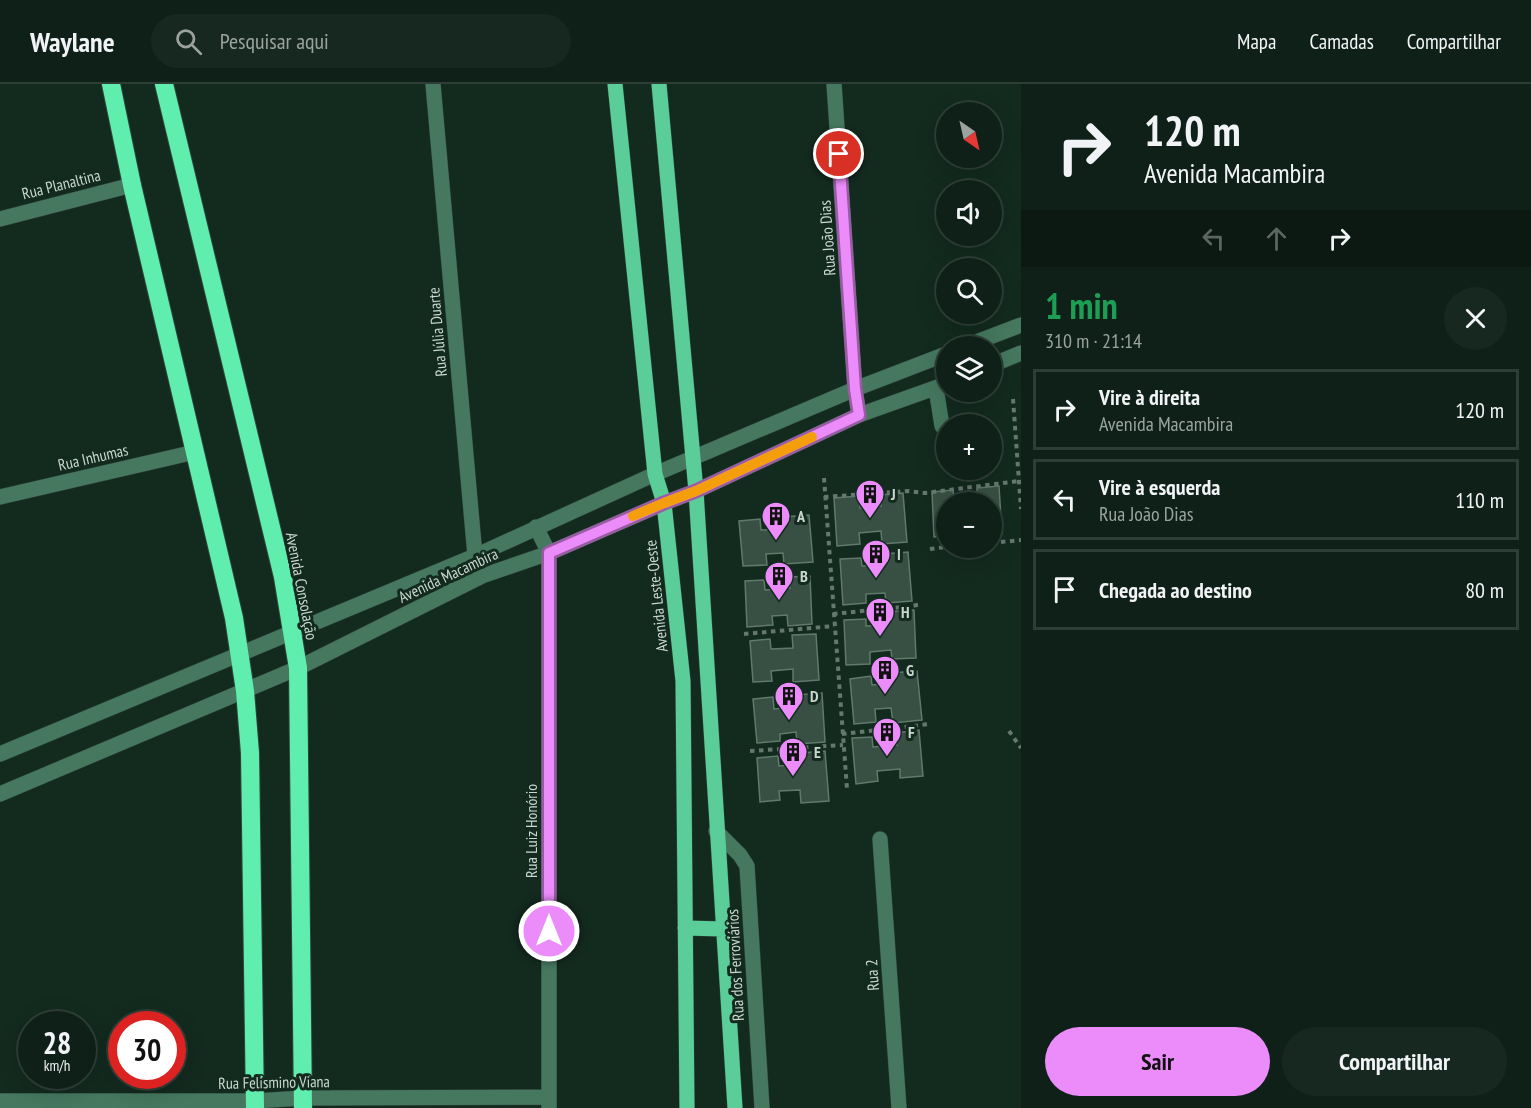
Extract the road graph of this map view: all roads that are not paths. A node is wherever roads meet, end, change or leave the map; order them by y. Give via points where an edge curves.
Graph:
1 (111, 84) edge
2 (164, 84) edge
3 (433, 84) edge
4 (615, 84) edge
5 (659, 84) edge
6 (834, 84) edge
7 (132, 184) junction
8 (0, 219) edge
9 (1021, 325) edge
10 (992, 336) edge
11 (1021, 353) edge
12 (936, 358) edge
13 (1002, 361) edge
14 (936, 388) edge
15 (855, 389) junction
16 (859, 415) junction
17 (195, 452) junction
18 (692, 459) junction
19 (655, 474) junction
20 (696, 491) junction
21 (0, 497) edge
22 (664, 503) junction
23 (536, 527) junction
24 (549, 553) junction
25 (475, 555) junction
26 (482, 576) junction
27 (292, 632) junction
28 (239, 654) junction
29 (298, 668) junction
30 (245, 691) junction
31 (0, 754) edge
32 (0, 794) edge
33 (716, 831) junction
34 (880, 839) dead end
35 (685, 928) junction
36 (723, 929) junction
37 (0, 1101) edge
38 (549, 1102) edge
39 (303, 1103) edge
40 (182, 1105) edge
41 (255, 1105) edge
42 (687, 1108) edge
43 (735, 1108) edge
44 (762, 1108) edge
45 (899, 1108) edge

1 - 7 highway
2 - 27 highway, Avenida Consolação via 283,577
3 - 25 street, Rua Júlia Duarte
4 - 19 main road, Avenida Leste-Oeste
5 - 18 main road
6 - 15 street, Rua João Dias
7 - 8 street, Rua Planaltina
7 - 17 highway
9 - 10 street
11 - 13 street
12 - 15 street, Avenida Macambira
14 - 16 street, Avenida Macambira
15 - 16 street, Rua João Dias
15 - 18 street, Avenida Macambira
16 - 20 street, Avenida Macambira
17 - 21 street, Rua Inhumas
17 - 28 highway
18 - 19 street, Avenida Macambira
18 - 20 main road
19 - 22 main road, Avenida Leste-Oeste
19 - 23 street, Avenida Macambira
20 - 22 street, Avenida Macambira
20 - 33 main road
22 - 24 street, Avenida Macambira
22 - 35 main road, Avenida Leste-Oeste via 683,681
23 - 24 street
23 - 25 street, Avenida Macambira
24 - 26 street, Avenida Macambira
24 - 38 street, Rua Luiz Honório
25 - 26 street, Rua Júlia Duarte
25 - 27 street, Avenida Macambira
26 - 29 street, Avenida Macambira
27 - 28 street, Avenida Macambira
27 - 29 highway, Avenida Consolação
28 - 30 highway
28 - 31 street, Avenida Macambira
29 - 30 street, Avenida Macambira
29 - 39 highway, Avenida Consolação
30 - 32 street, Avenida Macambira
30 - 41 highway via 250,753
33 - 36 main road
33 - 44 street, Rua dos Ferroviários via 747,866
34 - 45 street, Rua 2
35 - 36 main road
35 - 42 main road, Avenida Leste-Oeste
36 - 43 main road
37 - 40 street, Rua Felismino Viana
38 - 39 street, Rua Felismino Viana
39 - 41 street, Rua Felismino Viana
40 - 41 street, Rua Felismino Viana

